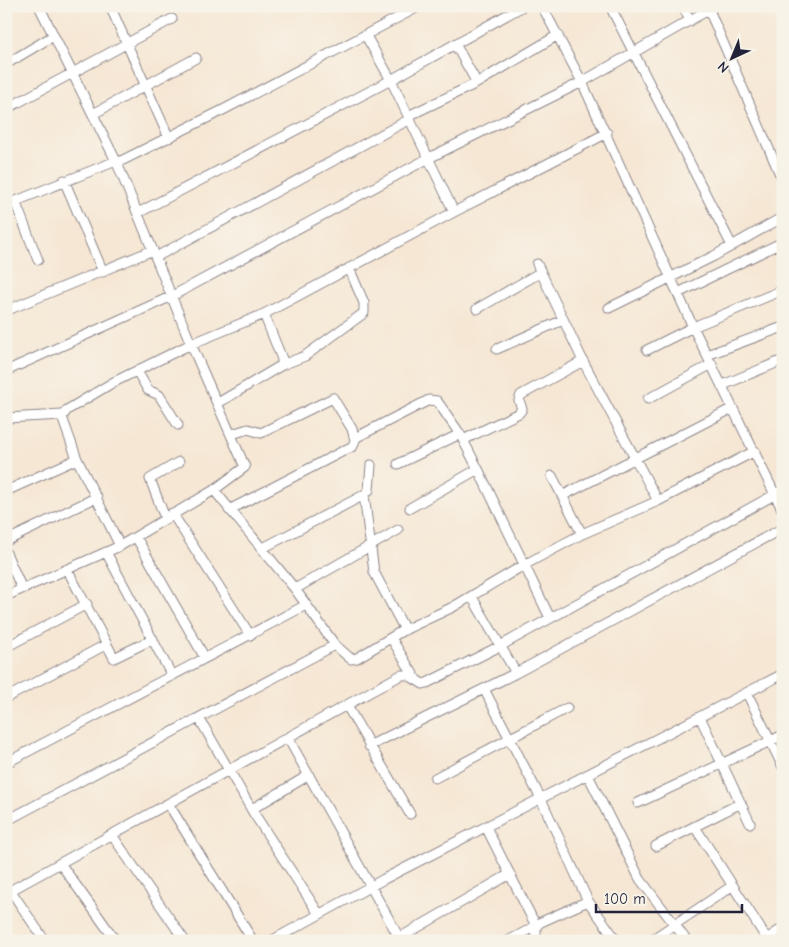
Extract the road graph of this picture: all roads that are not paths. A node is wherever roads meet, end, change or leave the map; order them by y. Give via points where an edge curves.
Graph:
1 (39, 6) edge
2 (110, 6) edge
3 (420, 6) edge
4 (523, 6) edge
5 (542, 6) edge
6 (610, 6) edge
7 (683, 6) edge
8 (712, 8) edge
9 (172, 19) dead end
10 (690, 21) junction
11 (558, 35) junction
12 (53, 36) junction
13 (366, 36) junction
14 (126, 44) junction
15 (455, 44) junction
16 (634, 51) junction
17 (196, 58) dead end
18 (6, 64) edge
19 (71, 74) junction
20 (391, 80) junction
21 (582, 82) junction
22 (477, 83) junction
23 (146, 87) junction
24 (6, 110) edge
25 (94, 114) junction
26 (409, 117) junction
27 (606, 133) junction
28 (169, 138) junction
29 (429, 158) junction
30 (116, 162) junction
31 (783, 175) edge
32 (64, 180) junction
33 (11, 203) edge
34 (454, 212) junction
35 (138, 213) junction
36 (783, 217) edge
37 (783, 242) edge
38 (732, 246) junction
39 (155, 254) junction
40 (38, 260) dead end
41 (537, 264) dead end
42 (349, 268) junction
43 (103, 272) junction
44 (541, 272) junction
45 (671, 277) junction
46 (783, 290) edge
47 (678, 292) junction
48 (172, 296) junction
49 (609, 308) dead end
50 (6, 309) edge
51 (477, 309) dead end
52 (264, 314) junction
53 (563, 320) junction
54 (693, 327) junction
55 (783, 327) edge
56 (191, 344) junction
57 (497, 349) dead end
58 (647, 350) dead end
59 (707, 355) junction
60 (783, 360) edge
61 (583, 361) junction
62 (712, 364) junction
63 (282, 365) junction
64 (6, 371) edge
65 (138, 371) junction
66 (723, 385) junction
67 (648, 399) dead end
68 (218, 403) junction
69 (733, 408) junction
70 (63, 415) junction
71 (6, 418) edge
72 (178, 425) dead end
73 (232, 434) junction
74 (462, 437) junction
75 (355, 438) junction
76 (755, 451) junction
77 (636, 458) junction
78 (78, 459) junction
79 (180, 462) dead end
80 (398, 464) dead end
81 (372, 465) dead end
82 (478, 469) junction
83 (552, 476) dead end
84 (214, 490) junction
85 (783, 490) edge
86 (6, 491) edge
87 (774, 494) junction
88 (364, 495) junction
89 (562, 496) junction
90 (97, 497) junction
91 (658, 501) junction
92 (410, 508) dead end
93 (229, 510) junction
94 (783, 511) edge
95 (169, 515) junction
96 (783, 528) edge
97 (398, 530) dead end
98 (582, 534) junction
99 (136, 537) junction
100 (6, 540) edge
101 (120, 546) junction
102 (371, 546) junction
103 (263, 548) junction
104 (106, 552) junction
105 (6, 553) edge
106 (524, 565) junction
107 (68, 569) junction
108 (22, 589) junction
109 (295, 589) junction
110 (6, 596) edge
111 (472, 596) junction
112 (87, 604) junction
113 (306, 605) junction
114 (550, 618) junction
115 (405, 630) junction
116 (250, 635) junction
117 (391, 638) junction
118 (153, 639) junction
119 (107, 644) junction
120 (502, 645) junction
121 (335, 646) junction
122 (6, 647) edge
123 (205, 658) junction
124 (516, 673) junction
125 (783, 674) edge
126 (172, 676) junction
127 (418, 681) junction
128 (484, 689) junction
129 (747, 692) junction
130 (6, 698) edge
131 (346, 706) junction
132 (567, 708) dead end
133 (700, 717) junction
134 (199, 718) junction
135 (783, 735) edge
136 (288, 738) junction
137 (508, 740) junction
138 (770, 741) junction
139 (369, 746) junction
140 (6, 762) edge
141 (722, 765) junction
142 (783, 767) edge
143 (230, 770) junction
144 (588, 774) junction
145 (309, 776) junction
146 (434, 778) dead end
147 (541, 799) junction
148 (638, 803) dead end
149 (741, 803) junction
150 (169, 804) junction
151 (252, 809) junction
152 (410, 814) dead end
153 (6, 821) edge
154 (750, 823) dead end
155 (695, 826) junction
156 (486, 827) junction
157 (112, 834) junction
158 (656, 846) dead end
159 (60, 863) junction
160 (510, 874) junction
161 (370, 886) junction
162 (732, 886) junction
163 (8, 892) edge
164 (588, 901) junction
165 (319, 914) junction
166 (675, 924) junction
167 (536, 926) junction
168 (783, 928) edge
169 (398, 940) edge
170 (765, 940) edge
171 (45, 941) edge
172 (116, 941) edge
173 (185, 941) edge
174 (253, 941) edge
175 (271, 941) edge
176 (508, 941) edge
177 (536, 941) edge
178 (617, 941) edge
179 (650, 941) edge
180 (687, 941) edge

1 - 12 street
2 - 14 street
3 - 13 street
4 - 15 street
5 - 11 street
6 - 16 street
7 - 10 street
8 - 10 street
8 - 31 street via 778,172
9 - 14 street
10 - 16 street
11 - 21 street
11 - 22 street
12 - 18 street
12 - 19 street
13 - 20 street
13 - 28 street
14 - 19 street
14 - 23 street
15 - 20 street
15 - 22 street
16 - 21 street
16 - 38 street
17 - 23 street
19 - 24 street
19 - 25 street
20 - 26 street
20 - 35 street
21 - 27 street
21 - 29 street
22 - 26 street
23 - 25 street
23 - 28 street
25 - 30 street
26 - 29 street
26 - 39 street
27 - 34 street
27 - 45 street
28 - 30 street
29 - 34 street
29 - 48 street
30 - 32 street
30 - 35 street
32 - 33 street
32 - 43 street
33 - 40 street
34 - 42 street
35 - 39 street
36 - 38 street
37 - 47 street
38 - 45 street
39 - 43 street
39 - 48 street
41 - 44 street
42 - 52 street
42 - 63 street via 364,303 364,313 305,356
43 - 50 street
44 - 51 street
44 - 53 street
45 - 47 street
45 - 49 street
46 - 54 street
47 - 54 street
48 - 56 street
48 - 64 street
52 - 56 street
52 - 63 street
53 - 57 street
53 - 61 street
54 - 58 street
54 - 59 street
55 - 59 street
56 - 65 street
56 - 68 street
59 - 62 street
60 - 66 street
61 - 74 street via 520,395 522,409 519,413
61 - 77 street
62 - 66 street
62 - 67 street
63 - 68 street
65 - 70 street
65 - 72 street via 148,390 159,395
66 - 69 street
68 - 73 street
69 - 76 street
69 - 77 street
70 - 71 street
70 - 78 street via 63,425
73 - 75 street via 248,429 261,434 330,398 338,402
73 - 84 street via 245,467
74 - 75 street via 434,399
74 - 80 street
74 - 82 street
75 - 93 street via 352,446
76 - 87 street
76 - 91 street
77 - 89 street
77 - 91 street
78 - 86 street
78 - 90 street
79 - 95 street via 150,479
81 - 88 street via 369,490
82 - 92 street
82 - 106 street
83 - 89 street
84 - 93 street
84 - 95 street
85 - 87 street
87 - 94 street
87 - 114 street
88 - 102 street
88 - 103 street
89 - 98 street
90 - 100 street
90 - 101 street
91 - 98 street
93 - 103 street
95 - 99 street
95 - 116 street
96 - 124 street
97 - 102 street
98 - 106 street
99 - 101 street
99 - 123 street
101 - 104 street
102 - 109 street
102 - 115 street via 374,572
103 - 109 street
104 - 107 street
104 - 118 street
105 - 108 street
106 - 111 street
106 - 114 street
107 - 108 street
107 - 112 street
108 - 110 street
109 - 113 street
111 - 115 street
111 - 120 street
112 - 119 street
112 - 122 street
113 - 116 street
113 - 121 street
114 - 120 street
115 - 117 street
116 - 123 street
117 - 121 street via 354,659
117 - 127 street
118 - 119 street via 116,658
118 - 126 street
119 - 130 street
120 - 124 street
120 - 127 street via 423,684
121 - 134 street
123 - 126 street
124 - 128 street
125 - 129 street
126 - 140 street
127 - 131 street via 408,675 400,675
128 - 137 street
128 - 139 street
129 - 133 street
129 - 138 street
131 - 136 street
131 - 139 street
132 - 137 street
133 - 141 street
133 - 144 street
134 - 143 street
134 - 153 street
135 - 138 street
136 - 143 street
136 - 145 street
137 - 146 street
137 - 147 street
138 - 141 street
138 - 142 street
139 - 152 street
141 - 148 street
141 - 149 street
143 - 150 street
143 - 151 street
144 - 147 street
144 - 166 street via 640,880
145 - 151 street
145 - 161 street
147 - 156 street
147 - 164 street
149 - 154 street
149 - 155 street
150 - 157 street
150 - 174 street
151 - 165 street
155 - 158 street
155 - 162 street
156 - 160 street
156 - 161 street
157 - 159 street
157 - 173 street
159 - 163 street
159 - 172 street
160 - 167 street
160 - 169 street
161 - 165 street
161 - 169 street
162 - 166 street
162 - 170 street
163 - 171 street
164 - 167 street
164 - 178 street
165 - 175 street
166 - 179 street
166 - 180 street
167 - 176 street
167 - 177 street
168 - 170 street

